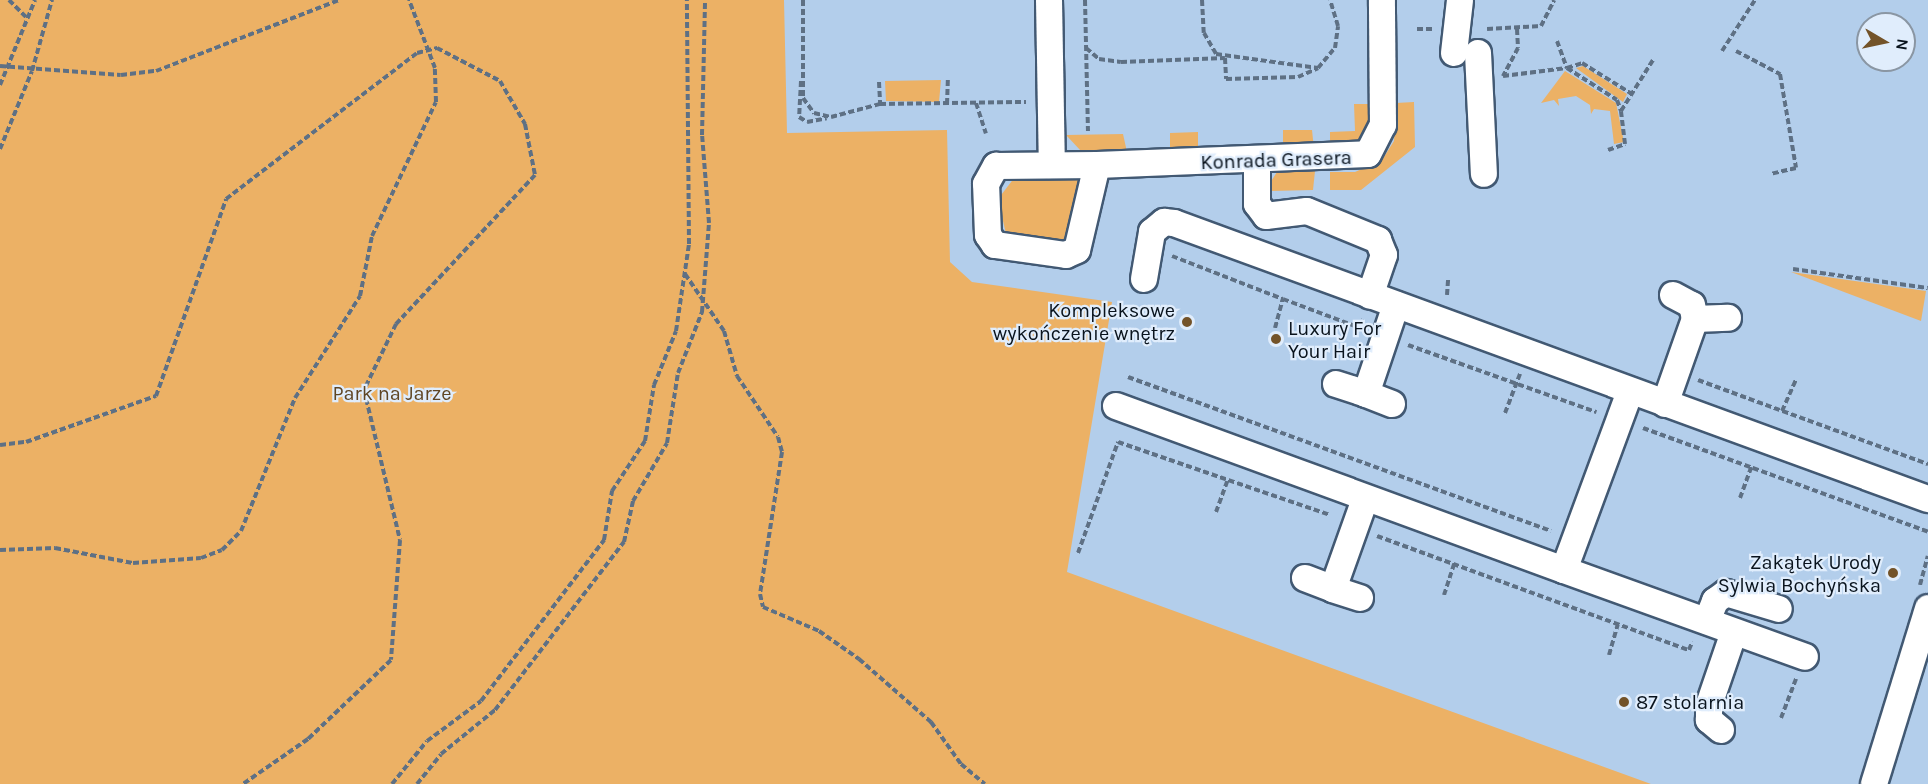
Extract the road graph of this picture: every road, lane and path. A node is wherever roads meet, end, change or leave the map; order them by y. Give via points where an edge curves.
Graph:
1 (9, 0) edge
2 (35, 0) edge
3 (52, 0) edge
4 (339, 0) edge
5 (409, 0) edge
6 (687, 0) edge
7 (705, 0) edge
8 (803, 0) edge
9 (1049, 0) edge
10 (1085, 0) edge
11 (1202, 0) edge
12 (1330, 0) edge
13 (1382, 0) edge
14 (1460, 0) edge
15 (1554, 0) edge
16 (1755, 0) edge
17 (28, 19) junction
18 (1417, 29) dead end
19 (1517, 29) junction
20 (1557, 40) dead end
21 (1462, 45) junction
22 (1086, 48) junction
23 (428, 50) junction
24 (1722, 51) dead end
25 (1736, 51) dead end
26 (1226, 58) junction
27 (1653, 60) dead end
28 (0, 66) edge
29 (9, 67) junction
30 (1318, 68) junction
31 (1567, 68) junction
32 (32, 71) junction
33 (803, 75) junction
34 (948, 79) dead end
35 (879, 82) dead end
36 (0, 85) edge
37 (1632, 94) junction
38 (1032, 102) dead end
39 (976, 103) junction
40 (880, 104) junction
41 (947, 104) junction
42 (1621, 111) junction
43 (831, 117) junction
44 (1088, 131) dead end
45 (986, 133) dead end
46 (0, 149) edge
47 (1608, 150) dead end
48 (1257, 162) junction
49 (1052, 165) junction
50 (1097, 165) junction
51 (1484, 174) dead end
52 (1771, 174) dead end
53 (1149, 248) junction
54 (1793, 269) dead end
55 (685, 274) junction
56 (1144, 279) dead end
57 (1928, 288) edge
58 (1673, 295) dead end
59 (1370, 296) junction
60 (1283, 299) junction
61 (703, 300) junction
62 (1406, 309) junction
63 (1728, 318) dead end
64 (1695, 319) junction
65 (1275, 328) dead end
66 (1528, 354) junction
67 (1128, 377) dead end
68 (1796, 379) dead end
69 (1336, 384) dead end
70 (1516, 385) junction
71 (1630, 392) junction
72 (1366, 394) junction
73 (1392, 404) dead end
74 (1116, 406) dead end
75 (1673, 407) junction
76 (1782, 411) junction
77 (1505, 412) dead end
78 (1619, 419) junction
79 (0, 445) edge
80 (1928, 464) edge
81 (1751, 467) junction
82 (1227, 481) junction
83 (1340, 489) junction
84 (1740, 498) dead end
85 (1928, 500) edge
86 (1376, 503) junction
87 (1215, 512) dead end
88 (1928, 532) edge
89 (1575, 540) junction
90 (0, 550) edge
91 (1078, 553) dead end
92 (1454, 564) junction
93 (1564, 570) junction
94 (1305, 578) dead end
95 (1334, 589) junction
96 (1444, 595) dead end
97 (1360, 598) dead end
98 (1928, 608) edge
99 (1779, 609) dead end
100 (1703, 620) junction
101 (1618, 624) junction
102 (1734, 632) junction
103 (1609, 655) dead end
104 (1805, 657) joint
105 (1782, 718) dead end
106 (1721, 730) dead end
107 (243, 784) edge
108 (392, 784) edge
109 (417, 784) edge
110 (985, 784) edge
111 (1874, 784) edge

1 - 17 path
2 - 17 path
3 - 32 path
4 - 32 path via 170,68 121,75
5 - 23 path
6 - 55 path via 689,244
7 - 61 path via 702,135 709,224
8 - 33 path
9 - 49 street
10 - 22 path
11 - 26 path via 1206,39
12 - 30 path via 1337,41
13 - 48 street, Konrada Grasera via 1384,116 1376,147 1362,157
14 - 21 street
15 - 19 path via 1542,26
16 - 24 path
17 - 29 path
18 - 21 path
19 - 21 path
19 - 31 path via 1518,48 1503,76
20 - 31 path
21 - 51 street
22 - 26 path via 1099,59 1121,62
22 - 44 path
23 - 79 path via 226,199 156,396 26,442
23 - 90 path via 437,80 424,135 372,236 360,296 340,335 295,398 241,531 222,550 201,558 133,562 55,548
23 - 107 path via 437,48 500,81 525,124 535,175 396,324 364,390 400,540 391,660 308,739
25 - 52 path via 1780,74 1797,168
26 - 30 path
26 - 30 path via 1226,79 1298,76
27 - 37 path
28 - 29 path
29 - 32 path
29 - 36 path
31 - 37 path via 1582,63
31 - 42 path via 1617,100
32 - 46 path
33 - 43 path via 805,105
33 - 43 path via 799,117 807,122
34 - 41 path
35 - 40 path
37 - 42 path
38 - 39 path
39 - 41 path
39 - 45 path
40 - 41 path
40 - 43 path
42 - 47 path via 1626,144
48 - 50 street, Konrada Grasera
48 - 59 street via 1257,204 1266,216 1306,211 1378,240 1384,255
49 - 50 street, Konrada Grasera
49 - 50 street, Konrada Grasera via 996,166 989,174 988,235 994,245 1066,255 1077,250
53 - 56 street
53 - 59 street via 1156,226 1174,222
53 - 60 path
54 - 57 path
55 - 61 path
55 - 108 path via 676,331 654,385 645,441 612,491 604,540 481,701 427,741
58 - 64 street via 1692,305
59 - 60 path via 1358,327
59 - 62 street
60 - 65 path
61 - 109 path via 678,373 667,444 633,501 624,542 495,710 441,754
61 - 110 path via 724,331 737,376 778,437 782,452 760,594 763,607 819,631 859,659 931,722 961,764
62 - 66 street
62 - 70 path via 1405,344
62 - 72 street
63 - 64 street
64 - 75 street
66 - 70 path
66 - 71 street
67 - 89 path
68 - 76 path
69 - 72 street
70 - 77 path
70 - 78 path
71 - 75 street
71 - 78 street
72 - 73 street
74 - 83 street
75 - 76 path via 1692,378
75 - 85 street
76 - 80 path
78 - 81 path
78 - 89 street
81 - 84 path
81 - 88 path
82 - 83 path via 1329,518
82 - 87 path
82 - 91 path via 1118,442
83 - 86 street
86 - 92 path via 1377,536
86 - 93 street
86 - 95 street
89 - 93 street
92 - 96 path
92 - 101 path
93 - 100 street
94 - 95 street
95 - 97 street
98 - 111 street
99 - 100 street via 1726,593 1715,601
100 - 101 path via 1689,650
100 - 102 street
101 - 103 path
102 - 104 street
102 - 106 street via 1709,705 1709,720
104 - 105 path

